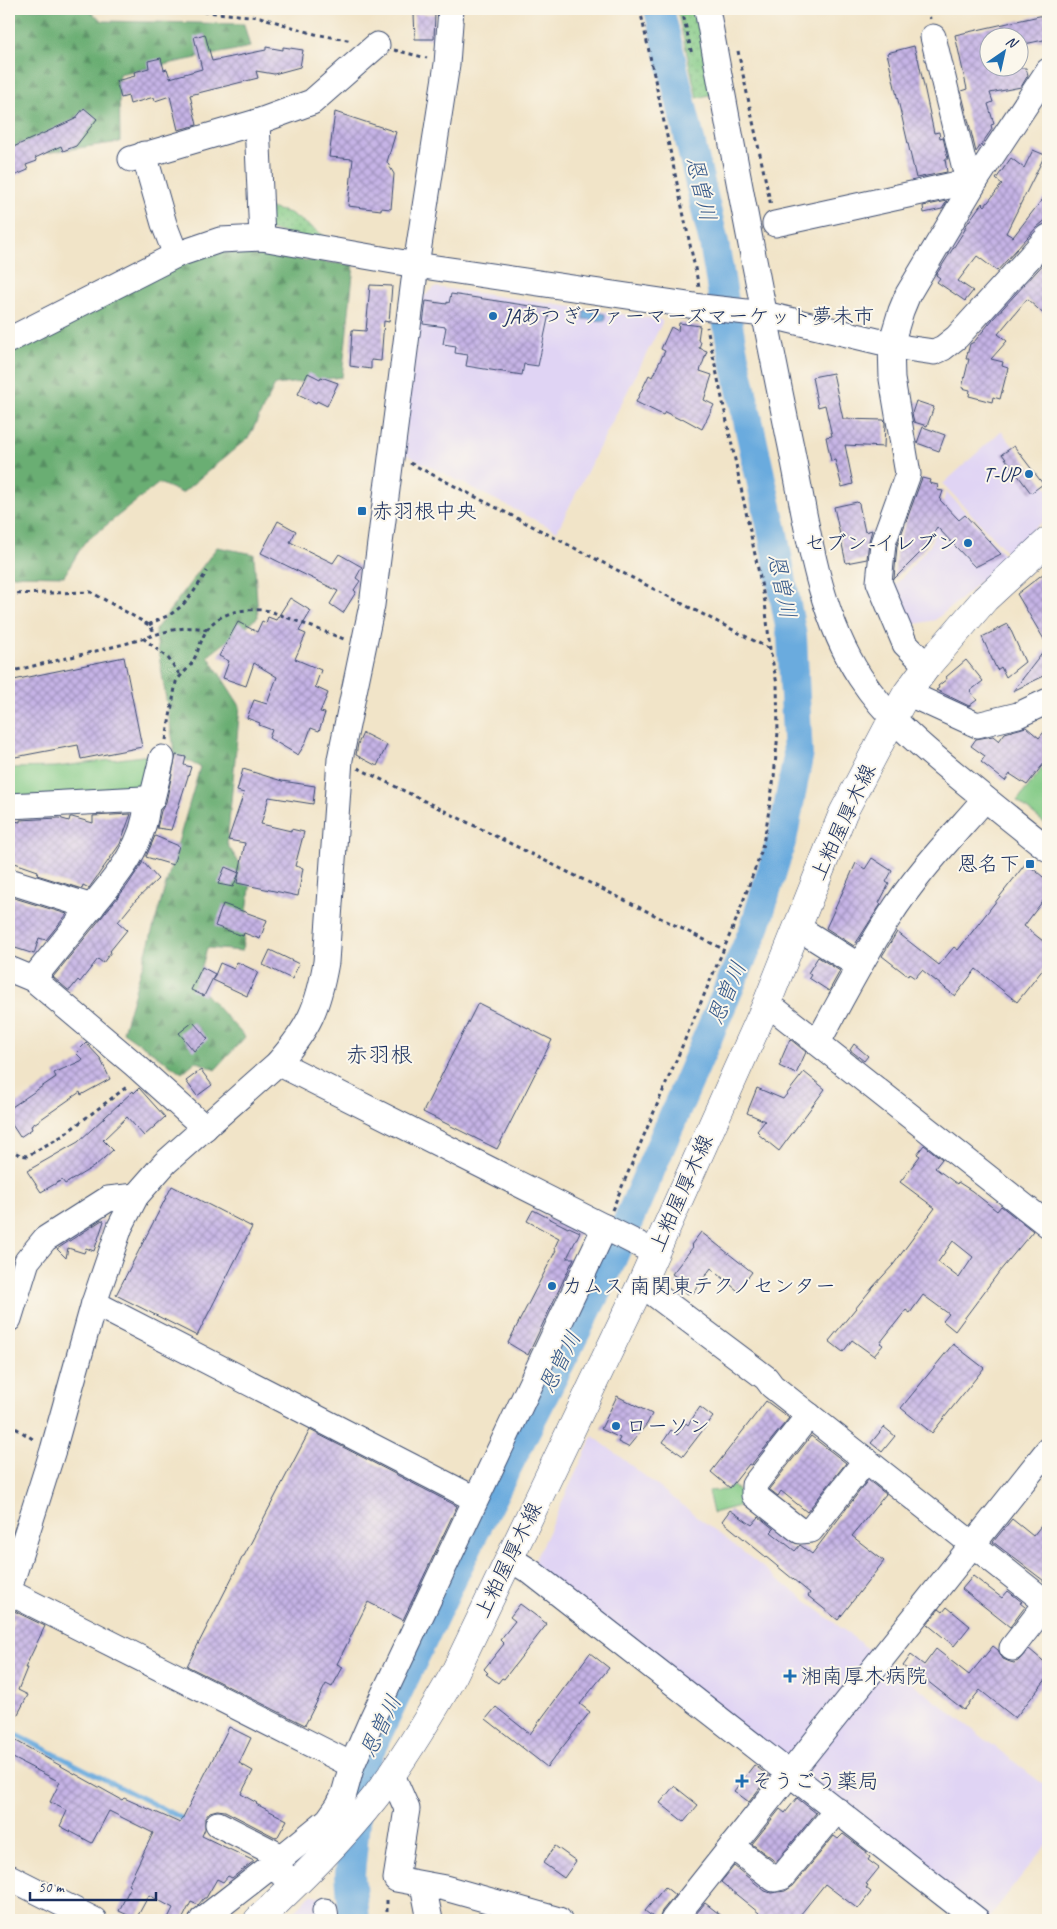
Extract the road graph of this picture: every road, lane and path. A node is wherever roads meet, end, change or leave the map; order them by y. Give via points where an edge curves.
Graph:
1 (172, 9) edge
2 (451, 9) edge
3 (640, 9) edge
4 (682, 9) edge
5 (707, 9) edge
6 (934, 36) dead end
7 (377, 45) junction
8 (736, 45) dead end
9 (693, 55) dead end
10 (447, 64) junction
11 (1048, 71) edge
12 (257, 122) junction
13 (972, 181) junction
14 (775, 224) joint
15 (1048, 237) edge
16 (262, 238) junction
17 (176, 255) junction
18 (416, 265) junction
19 (696, 267) dead end
20 (757, 313) junction
21 (9, 340) edge
22 (711, 342) dead end
23 (891, 344) junction
24 (391, 453) junction
25 (1048, 541) edge
26 (207, 571) dead end
27 (9, 594) edge
28 (149, 625) junction
29 (207, 630) junction
30 (154, 634) junction
31 (142, 638) junction
32 (363, 647) junction
33 (770, 649) junction
34 (927, 666) junction
35 (9, 672) edge
36 (180, 676) junction
37 (908, 693) junction
38 (1048, 701) edge
39 (893, 718) junction
40 (162, 758) joint
41 (340, 759) junction
42 (985, 799) junction
43 (147, 804) junction
44 (9, 806) edge
45 (1048, 849) edge
46 (9, 881) edge
47 (92, 907) junction
48 (797, 927) junction
49 (723, 949) junction
50 (859, 966) junction
51 (9, 969) edge
52 (33, 979) junction
53 (767, 1003) junction
54 (818, 1042) junction
55 (278, 1063) junction
56 (144, 1073) junction
57 (205, 1128) junction
58 (9, 1149) edge
59 (136, 1196) junction
60 (1048, 1225) edge
61 (606, 1228) junction
62 (645, 1248) junction
63 (641, 1284) junction
64 (94, 1303) junction
65 (9, 1318) edge
66 (809, 1416) junction
67 (9, 1424) edge
68 (53, 1450) junction
69 (1048, 1450) edge
70 (866, 1460) junction
71 (475, 1499) junction
72 (973, 1544) junction
73 (510, 1558) junction
74 (9, 1591) edge
75 (1048, 1603) edge
76 (1012, 1648) dead end
77 (352, 1765) junction
78 (392, 1775) junction
79 (790, 1775) junction
80 (837, 1810) junction
81 (218, 1824) dead end
82 (732, 1846) junction
83 (276, 1862) junction
84 (9, 1877) edge
85 (298, 1882) junction
86 (423, 1884) junction
87 (94, 1920) edge
88 (202, 1920) edge
89 (258, 1920) edge
90 (430, 1920) edge
91 (559, 1920) edge
92 (673, 1920) edge
93 (977, 1920) edge

1 - 7 path via 260,17 315,34
2 - 10 street
3 - 19 path
4 - 9 path
5 - 20 street
6 - 13 street
7 - 10 path
7 - 12 street via 312,102
8 - 14 path
10 - 18 street
11 - 13 street
12 - 16 street
12 - 17 street via 137,156
13 - 14 street
13 - 23 street via 908,294
15 - 23 street via 957,337 943,348 934,352
16 - 17 street via 220,240
16 - 18 street
17 - 21 street
18 - 20 street
18 - 24 street
20 - 23 street
20 - 39 street via 818,577 835,628 860,677
22 - 33 path via 763,594
23 - 34 street via 892,379 908,474 883,544 879,582 905,644
24 - 32 street via 372,605
24 - 33 path
25 - 34 main road, 上粕屋厚木線 via 985,599
26 - 28 path via 182,606
27 - 28 path via 91,592
28 - 30 path
29 - 30 path via 182,629
29 - 32 path via 229,614 244,609 261,610
29 - 36 path via 192,664
30 - 31 path
31 - 35 path
31 - 36 path via 168,658
32 - 41 street
33 - 49 path via 777,684 778,732 766,829 761,852
34 - 37 main road, 上粕屋厚木線
36 - 40 path via 176,682 167,748
37 - 38 street via 978,725 1018,715
37 - 39 main road, 上粕屋厚木線
39 - 42 street via 921,746
39 - 48 main road, 上粕屋厚木線 via 843,813
40 - 43 street via 152,799
41 - 49 path
41 - 55 street via 326,962 321,990 310,1020
42 - 45 street
42 - 50 street via 894,908
43 - 44 street via 143,799
43 - 47 street via 140,838 128,861
46 - 47 street
47 - 52 street
48 - 50 street
48 - 53 main road, 上粕屋厚木線
49 - 61 path
50 - 54 street
51 - 52 street
52 - 56 street
53 - 54 street
53 - 62 main road, 上粕屋厚木線
54 - 60 street
55 - 57 street
55 - 61 street
56 - 57 street
56 - 58 path via 62,1136 27,1156
57 - 59 street via 165,1163
59 - 64 street via 120,1227
59 - 65 street via 108,1199 45,1239 27,1261
61 - 62 street
61 - 71 street
62 - 63 main road, 上粕屋厚木線
63 - 66 street via 766,1378
63 - 73 main road, 上粕屋厚木線
64 - 68 street
64 - 71 street
66 - 70 street
66 - 70 street via 754,1485 754,1496 800,1531 811,1530
67 - 68 path
68 - 74 street
69 - 72 street
70 - 72 street
71 - 77 street
72 - 75 street
72 - 79 street
73 - 78 main road, 上粕屋厚木線 via 454,1674
73 - 79 street
74 - 77 street
75 - 76 street
77 - 83 street via 344,1794 328,1820
78 - 85 main road, 上粕屋厚木線 via 335,1844
78 - 86 street via 407,1809 396,1879
79 - 80 street
79 - 82 street
80 - 82 street via 782,1877 774,1879
80 - 93 street
81 - 83 street
82 - 92 street
83 - 85 street
83 - 88 street
84 - 87 street
85 - 89 main road, 上粕屋厚木線
86 - 90 street
86 - 91 street

